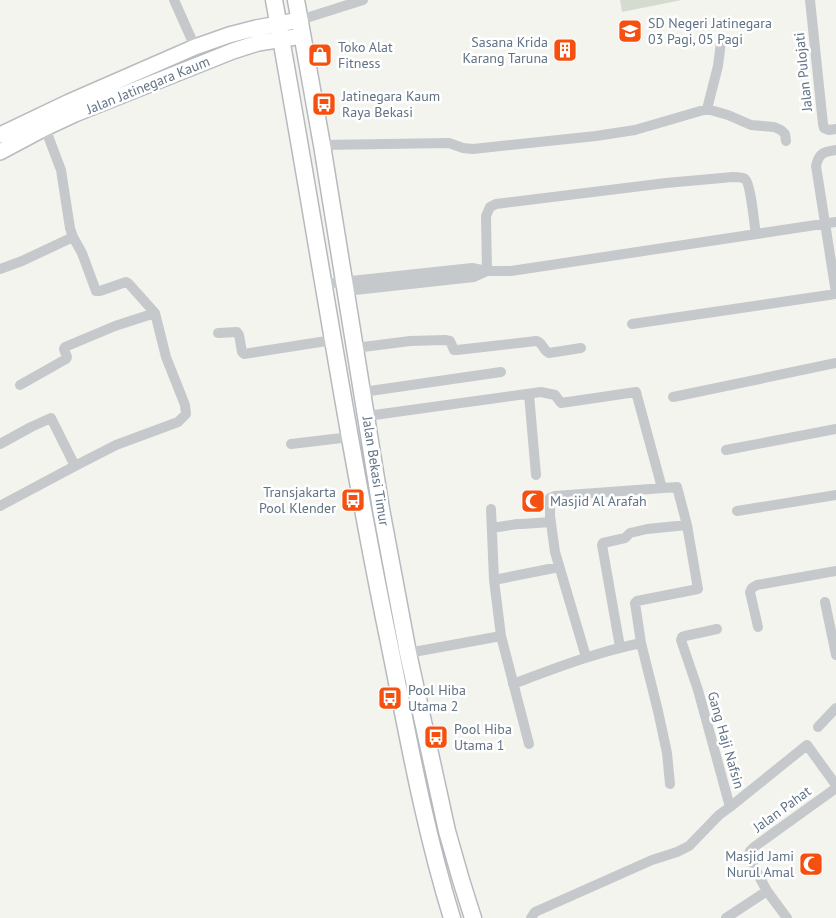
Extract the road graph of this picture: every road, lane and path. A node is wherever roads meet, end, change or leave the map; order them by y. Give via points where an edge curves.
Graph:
1 (174, 0) edge
2 (274, 0) edge
3 (296, 0) edge
4 (363, 0) edge
5 (810, 0) edge
6 (301, 28) junction
7 (280, 32) junction
8 (721, 42) dead end
9 (196, 47) junction
10 (72, 108) junction
11 (707, 109) junction
12 (45, 128) junction
13 (836, 129) edge
14 (0, 135) edge
15 (786, 141) dead end
16 (322, 145) junction
17 (836, 150) edge
18 (0, 152) edge
19 (836, 222) edge
20 (825, 224) junction
21 (756, 234) junction
22 (73, 237) junction
23 (0, 269) edge
24 (488, 271) junction
25 (323, 284) junction
26 (345, 288) junction
27 (836, 293) edge
28 (155, 313) junction
29 (632, 324) dead end
30 (218, 333) dead end
31 (332, 340) junction
32 (356, 348) junction
33 (581, 348) dead end
34 (836, 363) edge
35 (501, 372) dead end
36 (20, 385) dead end
37 (363, 392) junction
38 (529, 394) junction
39 (673, 397) dead end
40 (367, 416) junction
41 (836, 429) edge
42 (350, 437) junction
43 (0, 444) edge
44 (291, 444) dead end
45 (726, 450) dead end
46 (75, 466) junction
47 (536, 475) dead end
48 (662, 488) junction
49 (836, 494) edge
50 (0, 506) edge
51 (491, 508) dead end
52 (737, 510) dead end
53 (551, 522) junction
54 (687, 525) junction
55 (492, 528) junction
56 (560, 566) junction
57 (836, 571) edge
58 (494, 580) junction
59 (825, 602) dead end
60 (758, 627) dead end
61 (717, 629) dead end
62 (501, 636) junction
63 (641, 643) junction
64 (620, 647) junction
65 (408, 652) junction
66 (836, 655) edge
67 (586, 657) junction
68 (513, 684) junction
69 (836, 708) edge
70 (818, 727) dead end
71 (529, 744) dead end
72 (670, 784) dead end
73 (836, 786) edge
74 (730, 807) junction
75 (768, 891) junction
76 (452, 918) edge
77 (473, 918) edge
78 (531, 918) edge
79 (726, 918) edge
80 (787, 918) edge

1 - 9 street
2 - 7 main road, Jalan Bekasi Timur
3 - 6 main road, Jalan Bekasi Timur
4 - 6 street
5 - 13 street, Jalan Pulojati via 823,124 829,130
6 - 7 street, Jalan Jatinegara Kaum
6 - 16 main road, Jalan Bekasi Timur
7 - 9 street, Jalan Jatinegara Kaum via 256,28
7 - 10 street, Jalan Jatinegara Kaum via 258,44
7 - 25 main road, Jalan Bekasi Timur
8 - 11 street
9 - 10 street, Jalan Jatinegara Kaum
10 - 12 street, Jalan Jatinegara Kaum
10 - 14 street, Jalan Jatinegara Kaum
11 - 15 street via 751,125 774,127 781,130
11 - 16 street via 635,130 484,148 464,148 443,142
12 - 18 street, Jalan Jatinegara Kaum
12 - 22 street via 61,170
16 - 26 main road, Jalan Bekasi Timur
17 - 20 street via 818,157 816,166
19 - 20 street
20 - 21 street
20 - 27 street
21 - 24 street via 511,271
21 - 24 street via 749,189 743,178 666,183 496,204 490,207 486,216
22 - 23 street
22 - 28 street via 96,291 126,282
24 - 26 street via 472,268
25 - 26 street
25 - 31 main road, Jalan Bekasi Timur
26 - 32 main road, Jalan Bekasi Timur
27 - 29 street
28 - 36 street via 65,347 66,359
28 - 46 street via 166,358 186,414 178,422 116,445
30 - 31 street via 237,332 244,354
31 - 42 main road, Jalan Bekasi Timur
32 - 33 street via 445,340 450,341 454,350 536,341 547,353
32 - 37 main road, Jalan Bekasi Timur
34 - 39 street
35 - 37 street
37 - 40 main road, Jalan Bekasi Timur
38 - 40 street
38 - 47 street
38 - 48 street via 553,394 563,403 636,392
40 - 65 main road, Jalan Bekasi Timur
41 - 45 street
42 - 44 street
42 - 76 main road, Jalan Bekasi Timur via 378,593 419,789 433,854
43 - 46 street via 51,418
46 - 50 street
48 - 53 street via 552,497 549,500
48 - 54 street via 677,487
49 - 52 street
51 - 55 street
53 - 55 street
53 - 56 street
54 - 63 street via 698,589 636,601
54 - 64 street via 647,529 603,543
55 - 58 street
56 - 58 street
56 - 67 street
57 - 60 street via 752,588 750,592
58 - 62 street
59 - 66 street
61 - 74 street, Gang Haji Nafsin via 682,637 682,642
62 - 65 street
62 - 68 street
63 - 64 street
63 - 72 street via 665,744
64 - 67 street
65 - 77 main road, Jalan Bekasi Timur via 447,832
67 - 68 street
68 - 71 street
69 - 70 street
73 - 74 street via 807,745
73 - 75 street, Jalan Pahat via 752,848 748,856
74 - 78 street, Gang Haji Nafsin via 689,846 534,912
75 - 79 street
75 - 80 street

